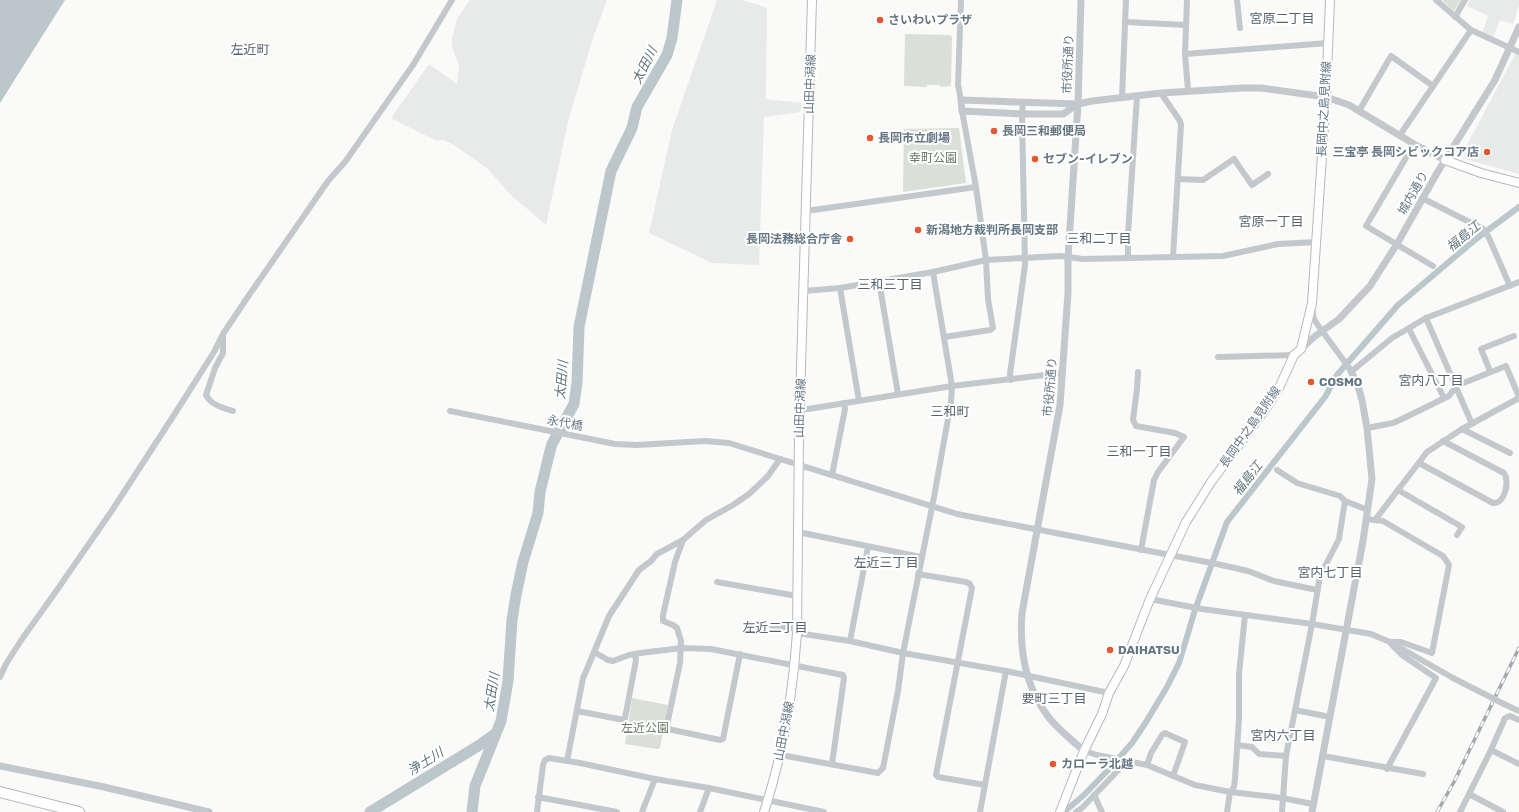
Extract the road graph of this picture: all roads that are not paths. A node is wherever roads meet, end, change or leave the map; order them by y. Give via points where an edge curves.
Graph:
1 (452, 0) edge
2 (812, 0) edge
3 (961, 0) edge
4 (1081, 0) edge
5 (1126, 0) edge
6 (1187, 0) edge
7 (1238, 0) edge
8 (1330, 0) edge
9 (1436, 0) edge
10 (1465, 0) edge
11 (1455, 16) junction
12 (1125, 22) junction
13 (1186, 25) junction
14 (1519, 27) edge
15 (1240, 28) dead end
16 (1471, 30) junction
17 (1328, 43) junction
18 (1510, 49) junction
19 (1519, 52) edge
20 (1185, 54) junction
21 (1433, 86) junction
22 (1188, 90) junction
23 (1161, 92) junction
24 (1137, 96) junction
25 (1326, 96) junction
26 (1122, 98) junction
27 (961, 100) junction
28 (1023, 103) junction
29 (1078, 104) junction
30 (962, 111) junction
31 (1359, 111) junction
32 (1022, 114) junction
33 (1400, 135) junction
34 (1414, 144) junction
35 (1446, 160) junction
36 (1268, 174) dead end
37 (1178, 179) junction
38 (1519, 183) edge
39 (976, 187) junction
40 (1422, 198) junction
41 (806, 211) junction
42 (1317, 242) junction
43 (1397, 244) junction
44 (1173, 257) junction
45 (1025, 258) junction
46 (1068, 258) junction
47 (1128, 258) junction
48 (986, 260) junction
49 (1433, 266) dead end
50 (933, 272) junction
51 (879, 281) junction
52 (1519, 282) edge
53 (1510, 286) junction
54 (840, 288) junction
55 (804, 291) junction
56 (1312, 303) junction
57 (1426, 318) junction
58 (1409, 329) junction
59 (1323, 331) junction
60 (224, 334) junction
61 (1514, 336) dead end
62 (944, 337) junction
63 (1301, 349) junction
64 (1294, 355) junction
65 (1218, 357) dead end
66 (1351, 370) junction
67 (1490, 371) junction
68 (1138, 372) dead end
69 (1062, 373) junction
70 (1011, 380) junction
71 (952, 386) junction
72 (1456, 386) junction
73 (898, 394) junction
74 (1444, 398) junction
75 (1519, 398) edge
76 (859, 401) junction
77 (844, 403) junction
78 (800, 409) junction
79 (233, 411) dead end
80 (450, 411) dead end
81 (1472, 424) junction
82 (1367, 428) junction
83 (1462, 429) junction
84 (1443, 441) junction
85 (1510, 453) dead end
86 (780, 459) junction
87 (1419, 463) junction
88 (798, 465) junction
89 (1277, 470) dead end
90 (832, 475) junction
91 (1398, 490) junction
92 (1345, 501) junction
93 (932, 506) junction
94 (1368, 510) junction
95 (1367, 519) junction
96 (1375, 520) junction
97 (1037, 529) junction
98 (798, 532) junction
99 (1457, 535) dead end
100 (683, 540) junction
101 (868, 546) junction
102 (1141, 550) junction
103 (1170, 554) junction
104 (922, 557) junction
105 (918, 574) junction
106 (717, 582) dead end
107 (1317, 590) junction
108 (797, 596) junction
109 (1150, 600) junction
110 (1245, 615) junction
111 (762, 624) dead end
112 (1312, 624) junction
113 (1346, 629) junction
114 (796, 631) junction
115 (850, 641) junction
116 (1390, 642) junction
117 (682, 648) junction
118 (594, 652) junction
119 (903, 653) junction
120 (635, 654) junction
121 (740, 654) junction
122 (957, 662) junction
123 (795, 665) junction
124 (1006, 671) junction
125 (1027, 676) junction
126 (0, 677) edge
127 (1109, 693) junction
128 (1295, 710) junction
129 (577, 711) junction
130 (1519, 711) edge
131 (1330, 716) junction
132 (1519, 720) edge
133 (1237, 745) junction
134 (1491, 750) junction
135 (1084, 751) junction
136 (781, 755) junction
137 (1286, 756) junction
138 (1323, 756) junction
139 (1125, 760) junction
140 (567, 761) junction
141 (832, 764) junction
142 (1519, 764) edge
143 (1147, 765) junction
144 (0, 766) edge
145 (1387, 768) junction
146 (1423, 774) dead end
147 (1173, 776) junction
148 (655, 779) junction
149 (985, 785) junction
150 (709, 788) junction
151 (0, 792) edge
152 (1230, 792) junction
153 (1469, 794) junction
154 (1094, 795) junction
155 (538, 797) junction
156 (1282, 798) junction
157 (768, 800) junction
158 (1313, 804) junction
159 (79, 812) edge
160 (206, 812) edge
161 (537, 812) edge
162 (617, 812) edge
163 (642, 812) edge
164 (700, 812) edge
165 (764, 812) edge
166 (823, 812) edge
167 (980, 812) edge
168 (1060, 812) edge
169 (1076, 812) edge
170 (1102, 812) edge
171 (1227, 812) edge
172 (1282, 812) edge
173 (1312, 812) edge
174 (1460, 812) edge
175 (1503, 812) edge

1 - 60 street via 413,65 345,162 328,181
2 - 41 main road, 山田中潟線
3 - 27 street via 958,85
4 - 29 street, 市役所通り
5 - 12 street
6 - 13 street
7 - 15 street
8 - 17 main road, 長岡中之島見附線
9 - 11 street
10 - 11 street
11 - 16 street
12 - 13 street
12 - 26 street
13 - 20 street
14 - 18 street, 城内通り
16 - 18 street
16 - 21 street
17 - 20 street
17 - 25 main road, 長岡中之島見附線
18 - 19 street
18 - 35 street, 城内通り via 1495,80
20 - 22 street
21 - 31 street via 1391,56
21 - 33 street
22 - 23 street
22 - 25 street via 1261,88
23 - 24 street
23 - 37 street via 1180,121
24 - 26 street
24 - 47 street
25 - 31 street
25 - 42 main road, 長岡中之島見附線
26 - 29 street
27 - 28 street
27 - 30 street
28 - 29 street
28 - 32 street
29 - 32 street via 1063,114
29 - 46 street, 市役所通り
30 - 32 street
30 - 39 street
31 - 33 street
32 - 45 street
33 - 34 street
34 - 35 street
34 - 43 street via 1366,226
35 - 38 main road
35 - 40 street, 城内通り
36 - 37 street via 1252,185 1234,159 1203,180
37 - 44 street
39 - 41 street
39 - 48 street
40 - 43 street, 城内通り
40 - 53 street via 1482,229 1489,238
41 - 55 main road, 山田中潟線
42 - 44 street via 1278,244 1223,256
42 - 56 main road, 長岡中之島見附線
43 - 49 street
43 - 59 street, 城内通り via 1370,286 1339,319
44 - 47 street
45 - 46 street
45 - 48 street
45 - 70 street
46 - 47 street
46 - 69 street, 市役所通り
48 - 50 street
48 - 62 street via 988,299 993,328
50 - 51 street
50 - 62 street
51 - 54 street
51 - 73 street
52 - 53 street
53 - 57 street
54 - 55 street
54 - 76 street
55 - 78 main road, 山田中潟線
56 - 59 street via 1314,319
56 - 63 main road, 長岡中之島見附線
57 - 58 street
57 - 72 street
58 - 66 street via 1392,338
58 - 74 street
59 - 63 street, 城内通り
59 - 66 street
60 - 79 street via 223,353 206,395 214,404
60 - 126 street via 166,427 22,639
61 - 67 street via 1481,349
62 - 71 street
63 - 64 main road, 長岡中之島見附線
64 - 65 street
64 - 103 main road, 長岡中之島見附線 via 1278,390 1211,482
66 - 82 street via 1360,392
67 - 72 street
67 - 75 street via 1506,366
68 - 102 street via 1133,420 1136,426 1184,437 1154,480
69 - 70 street
69 - 97 street, 市役所通り via 1056,432
70 - 71 street
71 - 73 street
71 - 93 street
72 - 74 street via 1449,396
72 - 81 street
73 - 76 street
74 - 82 street via 1393,423
75 - 81 street
76 - 77 street
77 - 78 street
77 - 90 street
78 - 88 main road, 山田中潟線
80 - 86 street, 永代橋 via 599,441 637,445 715,441 729,443
81 - 83 street
82 - 94 street via 1372,479
83 - 84 street
83 - 85 street
84 - 87 street via 1427,452
84 - 87 street via 1504,473 1507,481 1501,501 1493,503
86 - 88 street, 永代橋
86 - 100 street via 768,476 749,494 706,520
87 - 91 street
88 - 90 street, 永代橋
88 - 98 main road, 山田中潟線
89 - 92 street via 1297,483 1340,496
90 - 93 street, 永代橋
91 - 96 street
91 - 99 street via 1462,527
92 - 94 street
92 - 107 street via 1339,539 1320,576
93 - 97 street, 永代橋 via 957,514
93 - 104 street
94 - 95 street
95 - 96 street
95 - 113 street
96 - 116 street via 1388,524 1443,556 1448,565 1432,653 1401,642
97 - 102 street, 永代橋
97 - 125 street, 市役所通り via 1021,628
98 - 101 street
98 - 108 main road, 山田中潟線
100 - 117 street via 675,562 663,615 663,621 676,628 682,641
100 - 118 street via 657,554 639,570 609,616
101 - 104 street
101 - 115 street
102 - 103 street, 永代橋
103 - 107 street, 永代橋 via 1248,571 1274,581
103 - 109 main road, 長岡中之島見附線
104 - 105 street
105 - 119 street
105 - 122 street via 966,582 972,588
106 - 108 street
107 - 112 street
108 - 114 main road, 山田中潟線
109 - 110 street
109 - 127 main road, 長岡中之島見附線 via 1124,666
110 - 112 street
110 - 133 street via 1239,674
111 - 114 street
112 - 113 street
112 - 128 street
113 - 116 street via 1371,634
113 - 131 street
114 - 115 street
114 - 123 main road, 山田中潟線
115 - 119 street
116 - 130 street, bridge via 1453,678
116 - 145 street via 1402,655 1436,678
117 - 120 street
117 - 121 street
117 - 121 street via 668,729 720,740 724,738
118 - 120 street via 613,661
118 - 129 street via 583,678
119 - 122 street
119 - 141 street via 883,768 878,773
120 - 129 street via 624,720
121 - 123 street
122 - 124 street
122 - 149 street via 936,775
123 - 136 main road, 山田中潟線
123 - 141 street via 843,675
124 - 125 street
124 - 149 street
125 - 127 street
125 - 135 street, 市役所通り via 1050,718
127 - 135 main road, 長岡中之島見附線
128 - 131 street
128 - 137 street
129 - 140 street
131 - 138 street
132 - 134 street via 1510,716 1505,718
133 - 137 street via 1252,747 1259,754
133 - 152 street via 1234,786
134 - 142 street
134 - 153 street
135 - 139 street
135 - 168 main road, 長岡中之島見附線
136 - 141 street
136 - 157 main road, 山田中潟線
137 - 156 street
138 - 145 street
138 - 158 street
139 - 143 street
139 - 154 street via 1114,776
140 - 148 street
140 - 155 street via 552,758 545,760
143 - 147 street
143 - 147 street via 1150,753 1165,733 1185,742
144 - 160 street
145 - 146 street
147 - 152 street via 1195,785
148 - 150 street
148 - 163 street
149 - 167 street
150 - 157 street
150 - 164 street
151 - 159 highway
152 - 156 street
152 - 171 street
153 - 174 street
153 - 175 street
154 - 169 street
154 - 170 street
155 - 161 street
155 - 162 street
156 - 158 street
156 - 172 street
157 - 165 main road, 山田中潟線
157 - 166 street
158 - 173 street

